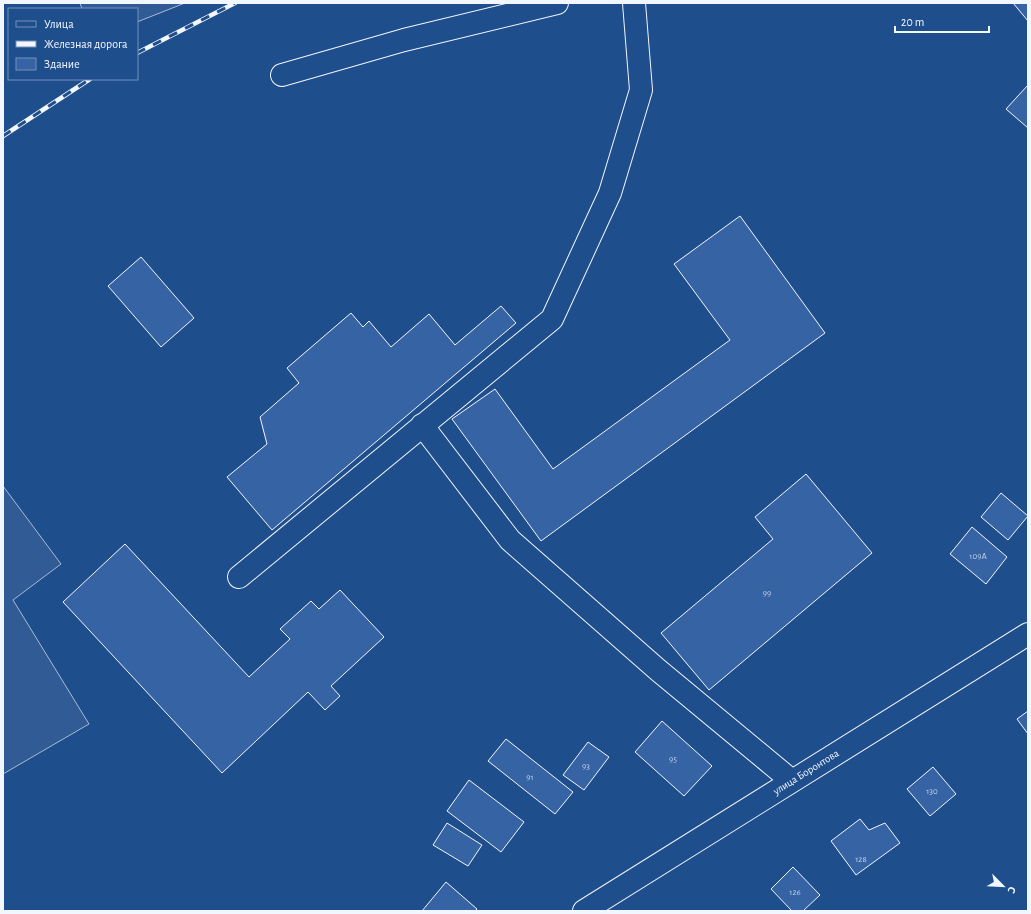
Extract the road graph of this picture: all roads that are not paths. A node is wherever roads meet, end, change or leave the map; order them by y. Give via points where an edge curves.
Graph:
1 (557, 3) edge
2 (634, 3) edge
3 (282, 75) dead end
4 (422, 426) junction
5 (239, 577) dead end
6 (1028, 634) edge
7 (792, 781) junction
8 (584, 911) edge

1 - 3 street via 404,40
2 - 4 street via 641,90 610,193 552,319
4 - 5 street
4 - 7 street via 510,540 658,670
6 - 7 street, улица Боронтова
7 - 8 street, улица Боронтова

